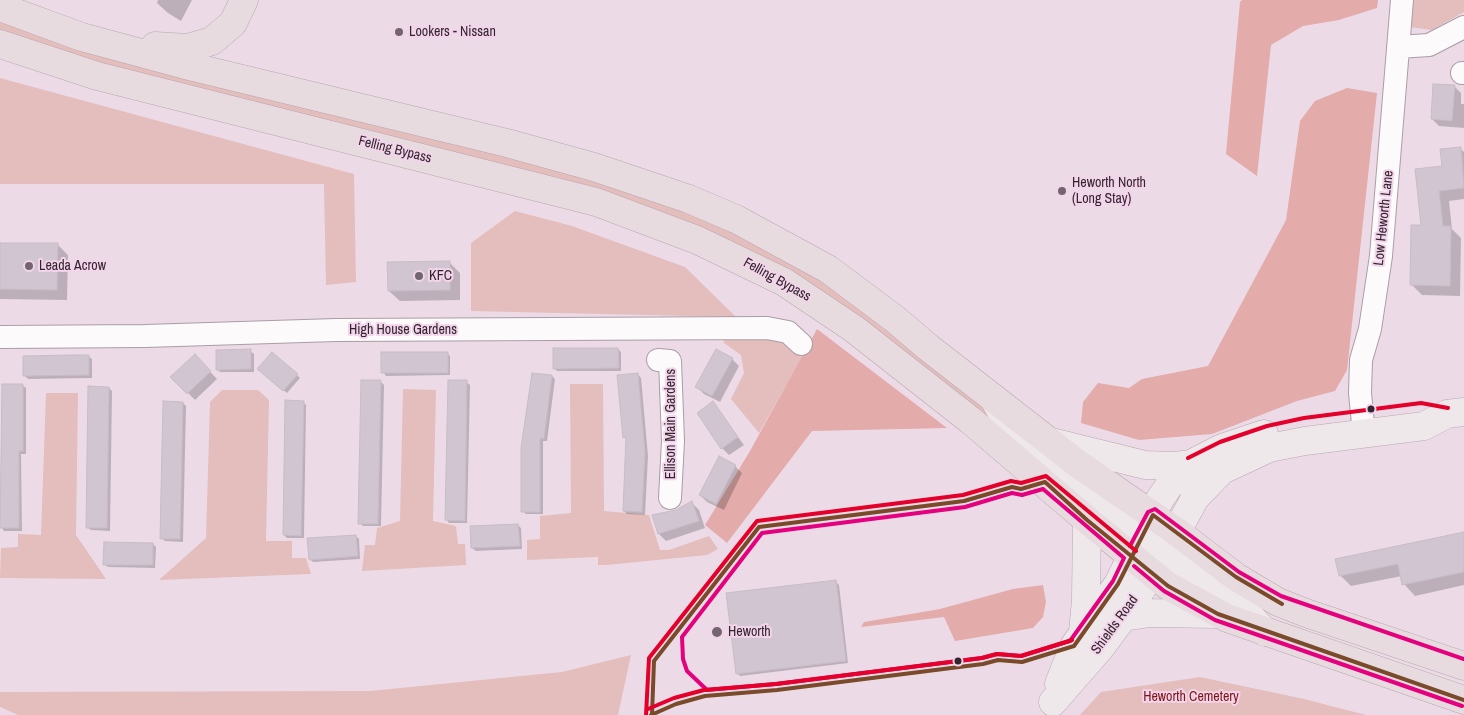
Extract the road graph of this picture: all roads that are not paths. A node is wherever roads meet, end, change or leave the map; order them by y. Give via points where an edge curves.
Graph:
1 (244, 0) edge
2 (1402, 0) edge
3 (0, 8) edge
4 (1464, 27) edge
5 (82, 37) junction
6 (0, 44) edge
7 (1398, 47) junction
8 (0, 337) edge
9 (801, 344) dead end
10 (658, 360) dead end
11 (994, 399) junction
12 (1456, 413) edge
13 (1363, 425) junction
14 (1052, 442) junction
15 (1191, 464) junction
16 (670, 498) dead end
17 (1153, 516) junction
18 (1087, 520) junction
19 (1177, 532) junction
20 (1147, 556) junction
21 (1223, 616) junction
22 (1123, 617) junction
23 (1266, 632) junction
24 (1083, 633) junction
25 (1464, 666) edge
26 (1407, 679) junction
27 (1464, 700) edge
28 (1049, 709) edge

1 - 5 highway via 233,24 224,33 201,45 171,48
2 - 7 street, Low Heworth Lane
3 - 5 highway
4 - 7 street via 1429,45
5 - 11 highway via 202,70 507,143 594,167 689,199 736,219 828,269
6 - 18 highway, Felling Bypass via 115,81 596,202 697,240 784,282 854,329 970,420
7 - 13 street, Low Heworth Lane via 1381,256 1370,329 1361,360
8 - 9 street, High House Gardens via 336,330 767,328 788,332
10 - 16 street, Ellison Main Gardens via 670,361 674,441
11 - 14 highway
11 - 20 main road via 1012,432 1101,503
12 - 13 main road via 1424,426
13 - 15 main road via 1269,432 1222,448
13 - 19 main road, Shields Road via 1269,448 1222,470 1195,498
14 - 15 main road via 1145,465
14 - 17 highway
15 - 17 main road, Shields Road via 1169,486
17 - 19 highway
17 - 20 main road, Shields Road
18 - 20 highway, Felling Bypass
18 - 24 main road
19 - 20 main road, Shields Road
19 - 25 highway via 1236,577 1278,602
20 - 21 highway, Felling Bypass via 1168,586
20 - 22 main road, Shields Road
20 - 23 main road via 1238,604
20 - 24 main road, Shields Road via 1118,584
21 - 22 main road via 1150,613
21 - 23 highway, Felling Bypass
21 - 26 highway via 1254,646 1276,656 1349,676
22 - 28 main road, Shields Road
23 - 26 highway, Felling Bypass
24 - 28 main road, Shields Road via 1064,668
26 - 27 highway, Felling Bypass

